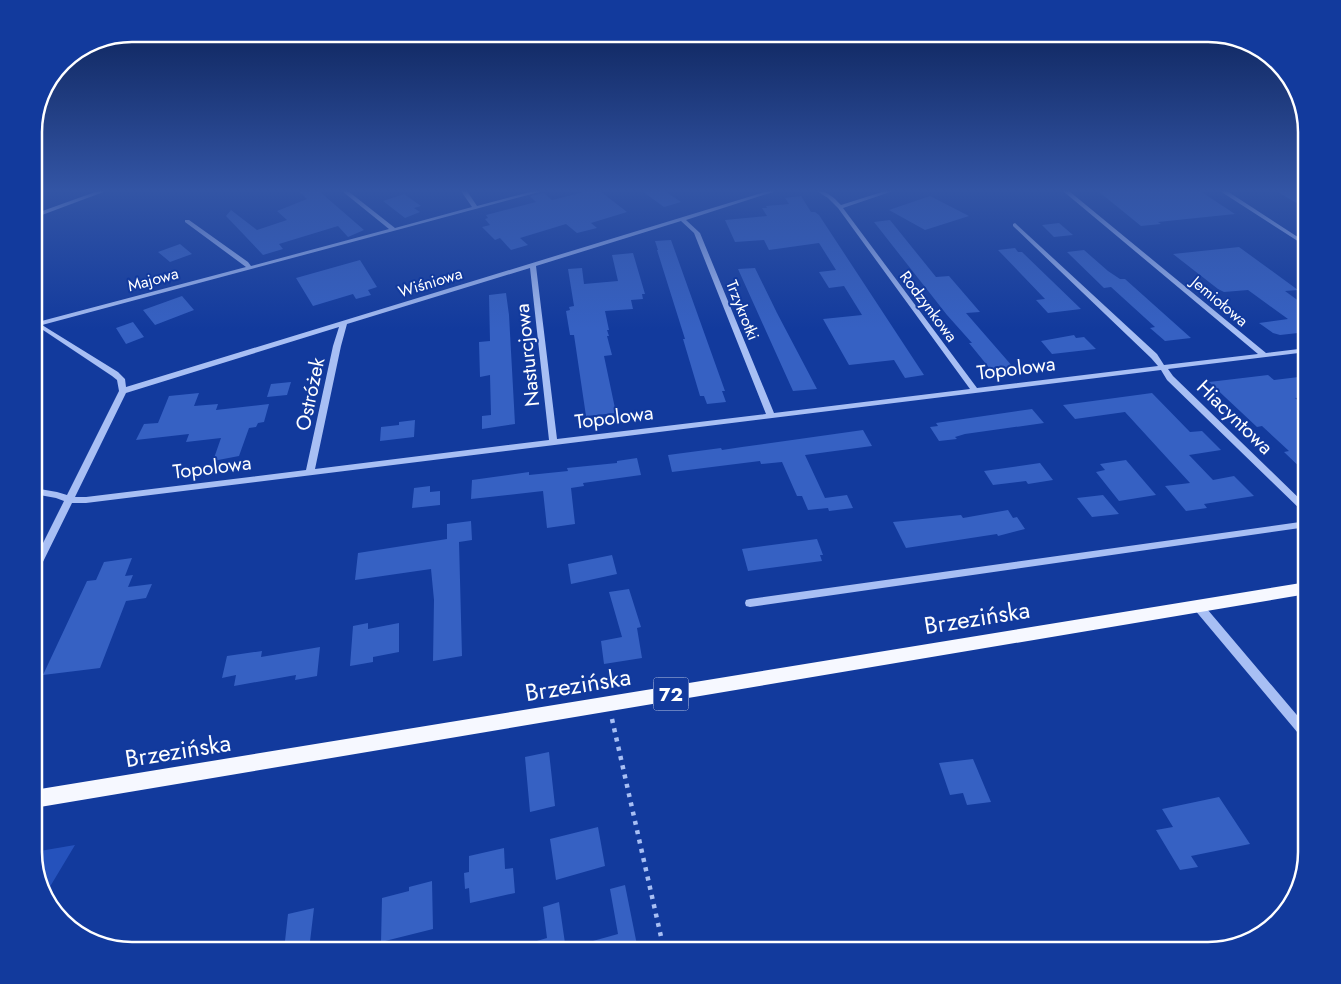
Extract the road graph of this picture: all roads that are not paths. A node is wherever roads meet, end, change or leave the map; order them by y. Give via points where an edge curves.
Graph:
1 (209, 237) edge
2 (364, 237) edge
3 (623, 237) edge
4 (699, 237) edge
5 (862, 237) edge
6 (1028, 237) edge
7 (1121, 237) edge
8 (533, 264) junction
9 (250, 268) junction
10 (43, 323) edge
11 (344, 323) junction
12 (43, 328) edge
13 (1298, 351) edge
14 (1264, 355) junction
15 (1162, 368) junction
16 (123, 391) junction
17 (975, 391) junction
18 (771, 416) junction
19 (553, 442) junction
20 (310, 472) junction
21 (43, 493) edge
22 (70, 500) junction
23 (1298, 502) edge
24 (1298, 525) edge
25 (43, 554) edge
26 (1298, 589) edge
27 (750, 603) dead end
28 (1198, 606) junction
29 (1298, 725) edge
30 (43, 798) edge

1 - 9 street
2 - 9 street, Majowa
3 - 8 street, Wiśniowa
4 - 18 street, Trzykrotki
5 - 17 street, Rodzynkowa
6 - 15 street via 1154,356
7 - 14 street, Jemiołowa
8 - 11 street, Wiśniowa
8 - 19 street, Nasturcjowa
9 - 10 street, Majowa
11 - 16 street, Wiśniowa
11 - 20 street, Ostróżek
12 - 16 street via 115,374 121,379
13 - 14 street, Topolowa
14 - 15 street, Topolowa
15 - 17 street, Topolowa
15 - 23 street, Hiacyntowa
16 - 22 street
17 - 18 street, Topolowa
18 - 19 street, Topolowa
19 - 20 street, Topolowa
20 - 22 street, Topolowa
21 - 22 street, Topolowa
22 - 25 street
24 - 27 street
26 - 28 main road, Brzezińska / 72
28 - 29 street
28 - 30 main road, Brzezińska / 72

